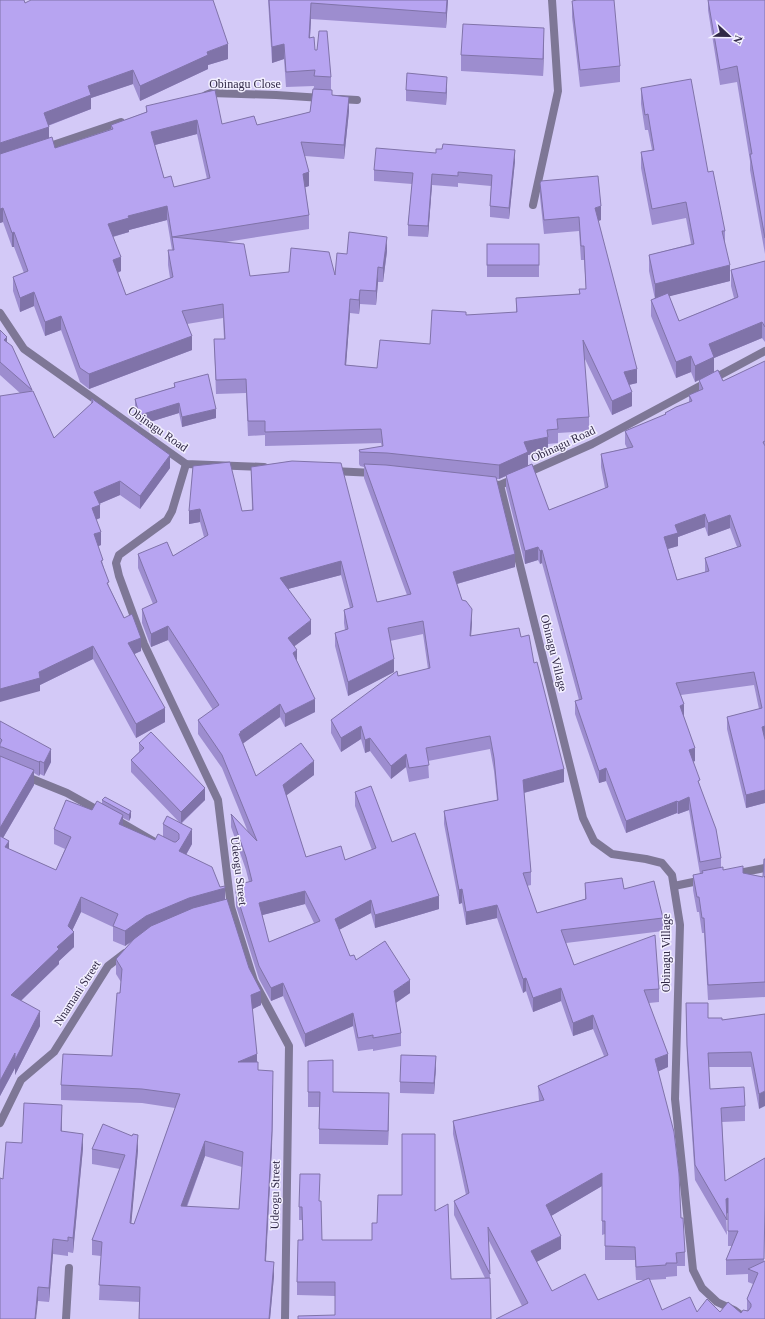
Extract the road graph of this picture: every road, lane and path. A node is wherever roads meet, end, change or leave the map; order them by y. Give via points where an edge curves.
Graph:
1 (552, 0) edge
2 (196, 98) edge
3 (357, 100) dead end
4 (130, 119) edge
5 (36, 150) edge
6 (533, 205) dead end
7 (0, 313) edge
8 (765, 351) edge
9 (186, 464) junction
10 (271, 468) edge
11 (324, 470) edge
12 (386, 473) edge
13 (477, 483) edge
14 (500, 485) junction
15 (20, 774) edge
16 (161, 845) edge
17 (765, 868) edge
18 (727, 875) edge
19 (712, 878) edge
20 (674, 886) junction
21 (131, 949) edge
22 (0, 1124) edge
23 (69, 1268) dead end
24 (66, 1319) edge
25 (285, 1319) edge
26 (746, 1319) edge

1 - 6 street via 558,91
2 - 3 street, Obinagu Close via 211,93
4 - 5 street
7 - 9 street, Obinagu Road via 24,349
8 - 14 street, Obinagu Road via 592,444
9 - 10 street, Obinagu Road
9 - 25 street, Udeogu Street via 167,520 119,555 116,563 144,644 218,800 227,908 254,981 289,1046
11 - 12 street
13 - 14 street, Obinagu Road
14 - 20 street, Obinagu Village via 583,818 594,841 612,854 662,863 672,875
15 - 16 street via 67,793
17 - 18 street
19 - 20 street
20 - 26 street, Obinagu Village via 680,925 675,1099 693,1270 702,1288 717,1302
21 - 22 street, Nnamani Street via 108,966 54,1052 21,1080
23 - 24 street

